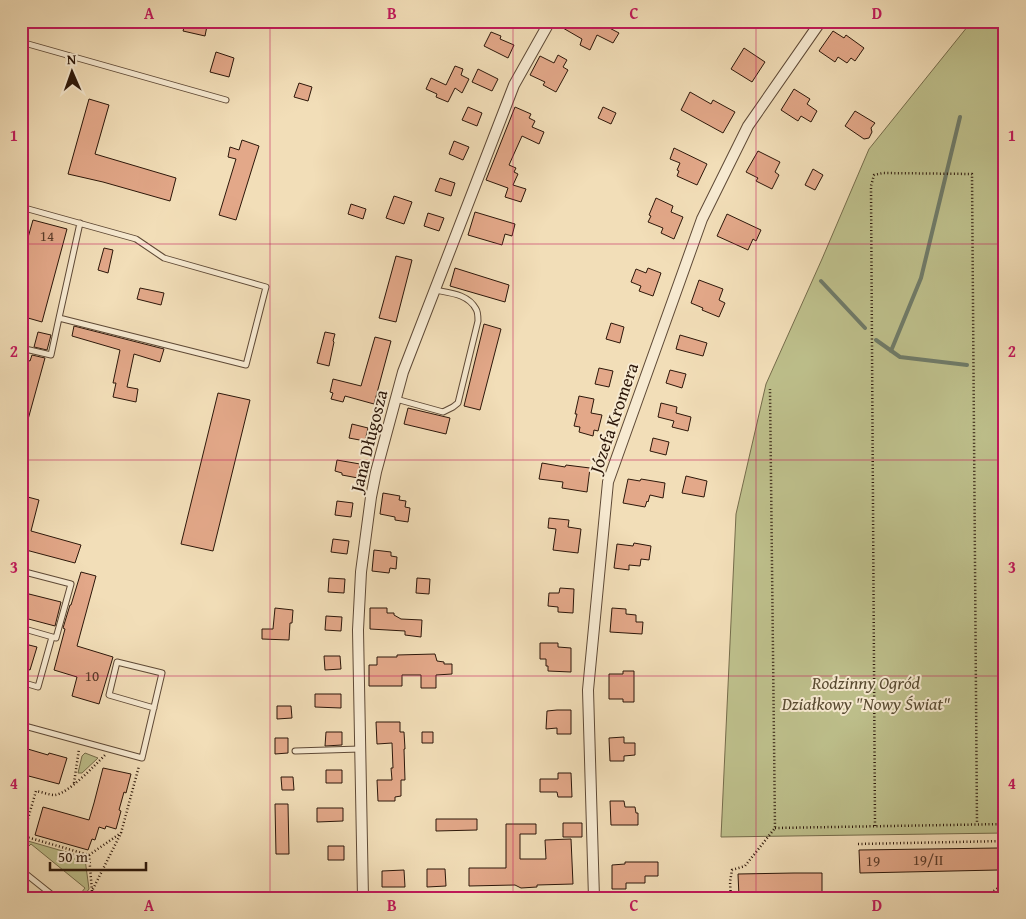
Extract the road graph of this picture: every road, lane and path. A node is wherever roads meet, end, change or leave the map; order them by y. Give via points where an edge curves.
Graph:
1 (550, 21) edge
2 (821, 21) edge
3 (21, 42) edge
4 (226, 100) dead end
5 (21, 207) edge
6 (80, 223) junction
7 (435, 290) junction
8 (59, 318) junction
9 (21, 348) edge
10 (770, 389) dead end
11 (396, 399) junction
12 (21, 571) edge
13 (21, 628) edge
14 (52, 637) junction
15 (21, 682) edge
16 (154, 708) junction
17 (21, 725) edge
18 (80, 741) junction
19 (360, 749) junction
20 (112, 750) junction
21 (294, 751) dead end
22 (142, 758) junction
23 (73, 785) junction
24 (977, 824) junction
25 (1005, 824) edge
26 (875, 826) junction
27 (775, 828) junction
28 (121, 833) junction
29 (22, 836) edge
30 (1005, 841) edge
31 (858, 844) dead end
32 (89, 855) junction
33 (21, 870) edge
34 (1005, 883) edge
35 (92, 891) junction
36 (849, 895) dead end
37 (896, 896) edge
38 (925, 896) edge
39 (987, 896) edge
40 (56, 898) edge
41 (87, 898) edge
42 (363, 898) edge
43 (594, 898) edge
44 (731, 898) edge
45 (999, 898) edge

1 - 7 street, Jana Długosza via 514,85
2 - 43 street, Józefa Kromera via 748,126 702,219 608,482 588,690
3 - 4 lane
5 - 6 lane
6 - 8 lane
6 - 8 lane via 136,240 164,258 266,287 246,364
7 - 11 street, Jana Długosza via 403,372
7 - 11 lane via 460,295 470,300 477,310 478,321 458,403 443,412
8 - 9 lane via 51,355
10 - 27 path
11 - 19 street, Jana Długosza via 371,497 361,572 358,630
12 - 14 lane via 71,584 56,638
13 - 14 lane
14 - 15 lane via 38,686
16 - 16 lane via 162,673 117,662 109,695
16 - 22 lane
17 - 18 lane
18 - 20 lane
18 - 23 path
19 - 21 lane
19 - 42 street, Jana Długosza
20 - 22 lane
20 - 23 path
22 - 28 path
23 - 29 path via 52,795 36,790
24 - 25 path
24 - 26 path
24 - 26 path via 972,174 883,172 874,175 871,186
26 - 27 path
27 - 44 path via 745,866 732,870
28 - 32 path
28 - 35 path
29 - 32 path
30 - 31 path
32 - 35 path
33 - 40 lane
34 - 39 path
35 - 41 path
36 - 37 path
37 - 38 path
38 - 39 path via 978,893
39 - 45 path

